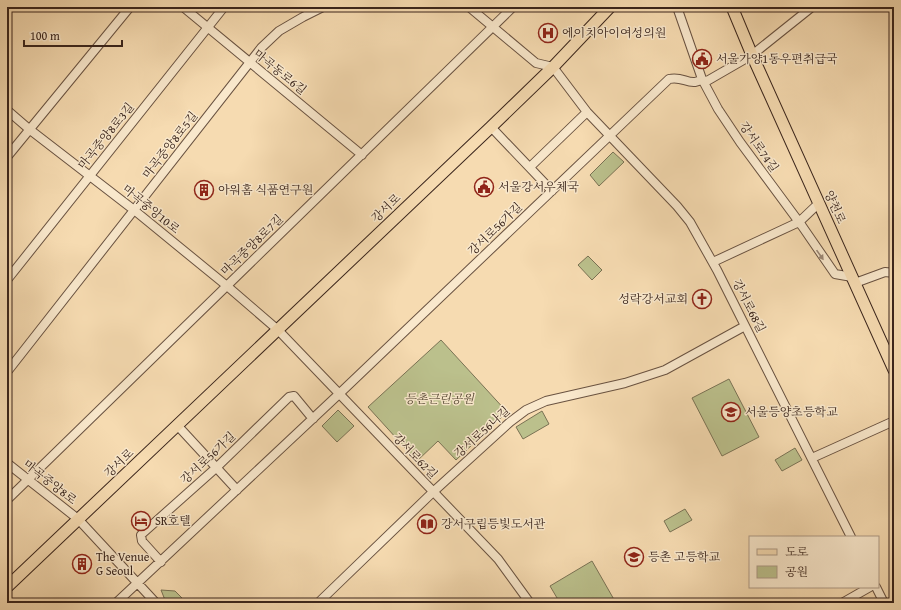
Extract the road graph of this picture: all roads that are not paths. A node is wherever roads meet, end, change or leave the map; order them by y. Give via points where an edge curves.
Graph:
1 (130, 7) edge
2 (183, 7) edge
3 (224, 7) edge
4 (323, 7) edge
5 (469, 7) edge
6 (513, 7) edge
7 (610, 7) edge
8 (677, 7) edge
9 (732, 7) edge
10 (812, 7) edge
11 (493, 27) junction
12 (208, 28) junction
13 (752, 55) junction
14 (250, 62) junction
15 (552, 67) junction
16 (702, 79) junction
17 (7, 110) edge
18 (587, 112) junction
19 (491, 127) junction
20 (29, 129) junction
21 (610, 136) junction
22 (362, 155) junction
23 (7, 157) edge
24 (530, 167) junction
25 (89, 176) junction
26 (552, 191) junction
27 (818, 203) junction
28 (134, 210) junction
29 (799, 222) junction
30 (713, 262) junction
31 (894, 273) edge
32 (7, 280) edge
33 (853, 280) junction
34 (227, 286) junction
35 (745, 326) junction
36 (278, 330) junction
37 (894, 370) edge
38 (7, 372) edge
39 (339, 394) junction
40 (313, 419) junction
41 (894, 422) edge
42 (178, 425) junction
43 (812, 458) junction
44 (7, 464) edge
45 (217, 467) junction
46 (28, 480) junction
47 (237, 490) junction
48 (433, 492) junction
49 (7, 500) edge
50 (78, 519) junction
51 (851, 536) edge
52 (161, 562) junction
53 (138, 582) junction
54 (7, 587) edge
55 (868, 588) edge
56 (876, 588) edge
57 (116, 603) edge
58 (156, 603) edge
59 (318, 603) edge
60 (530, 603) edge
61 (842, 603) edge
62 (884, 603) edge

1 - 20 street
2 - 12 street, 마곡동로6길
3 - 12 street, 마곡중앙8로3길
4 - 14 street, 마곡중앙8로5길 via 279,31
5 - 11 street
6 - 11 street, 마곡중앙8로7길
7 - 15 main road, 강서로
8 - 16 street, 강서로74길
9 - 13 main road, 양천로
10 - 13 street
11 - 15 street via 536,63
11 - 22 street, 마곡중앙8로7길
12 - 14 street, 마곡동로6길
12 - 25 street, 마곡중앙8로3길
13 - 16 street via 707,81
13 - 27 main road, 양천로
14 - 22 street, 마곡동로6길
14 - 28 street, 마곡중앙8로5길
15 - 18 street, 강서로68길
15 - 19 main road, 강서로
16 - 21 street, 강서로56가길 via 694,82 676,77 669,79
16 - 29 street, 강서로74길 via 740,142
17 - 20 street, 마곡중앙10로
18 - 21 street, 강서로68길
18 - 24 street
19 - 24 street
19 - 36 main road, 강서로
20 - 23 street
20 - 25 street, 마곡중앙10로
21 - 26 street, 강서로56가길
21 - 30 street, 강서로68길 via 677,206 690,222
22 - 34 street, 마곡중앙8로7길
24 - 26 street
25 - 28 street, 마곡중앙10로
25 - 32 street, 마곡중앙8로3길
26 - 39 street, 강서로56가길
27 - 29 street
27 - 33 main road, 양천로
28 - 34 street, 마곡중앙10로
28 - 38 street, 마곡중앙8로5길
29 - 30 street
29 -> 33 street, 강서로74길 via 835,274
30 - 35 street, 강서로68길
31 - 33 street via 885,272
33 - 37 main road, 양천로
34 - 36 street, 마곡중앙10로
34 - 46 street, 마곡중앙8로7길
35 - 43 street, 강서로68길
35 - 48 street, 강서로56나길 via 665,370 625,383 546,401 526,410
36 - 39 street, 강서로62길
36 - 42 main road, 강서로
39 - 40 street, 강서로56가길
39 - 48 street, 강서로62길
40 - 45 street, 강서로56가길 via 292,396
40 - 47 street, 강서로56가길
41 - 43 street
42 - 45 street
42 - 50 main road, 강서로
43 - 51 street, 강서로68길
44 - 46 street, 마곡중앙8로
45 - 47 street
45 - 52 street, 강서로56가길 via 141,535 142,541
46 - 49 street, 마곡중앙8로7길
46 - 50 street, 마곡중앙8로
47 - 52 street, 강서로56가길
48 - 59 street, 강서로56나길
48 - 60 street, 강서로62길 via 498,559
50 - 53 street
50 - 54 main road, 강서로
52 - 53 street, 강서로56가길
53 - 57 street, 강서로56가길
53 - 58 street
55 - 61 street
56 - 62 street

